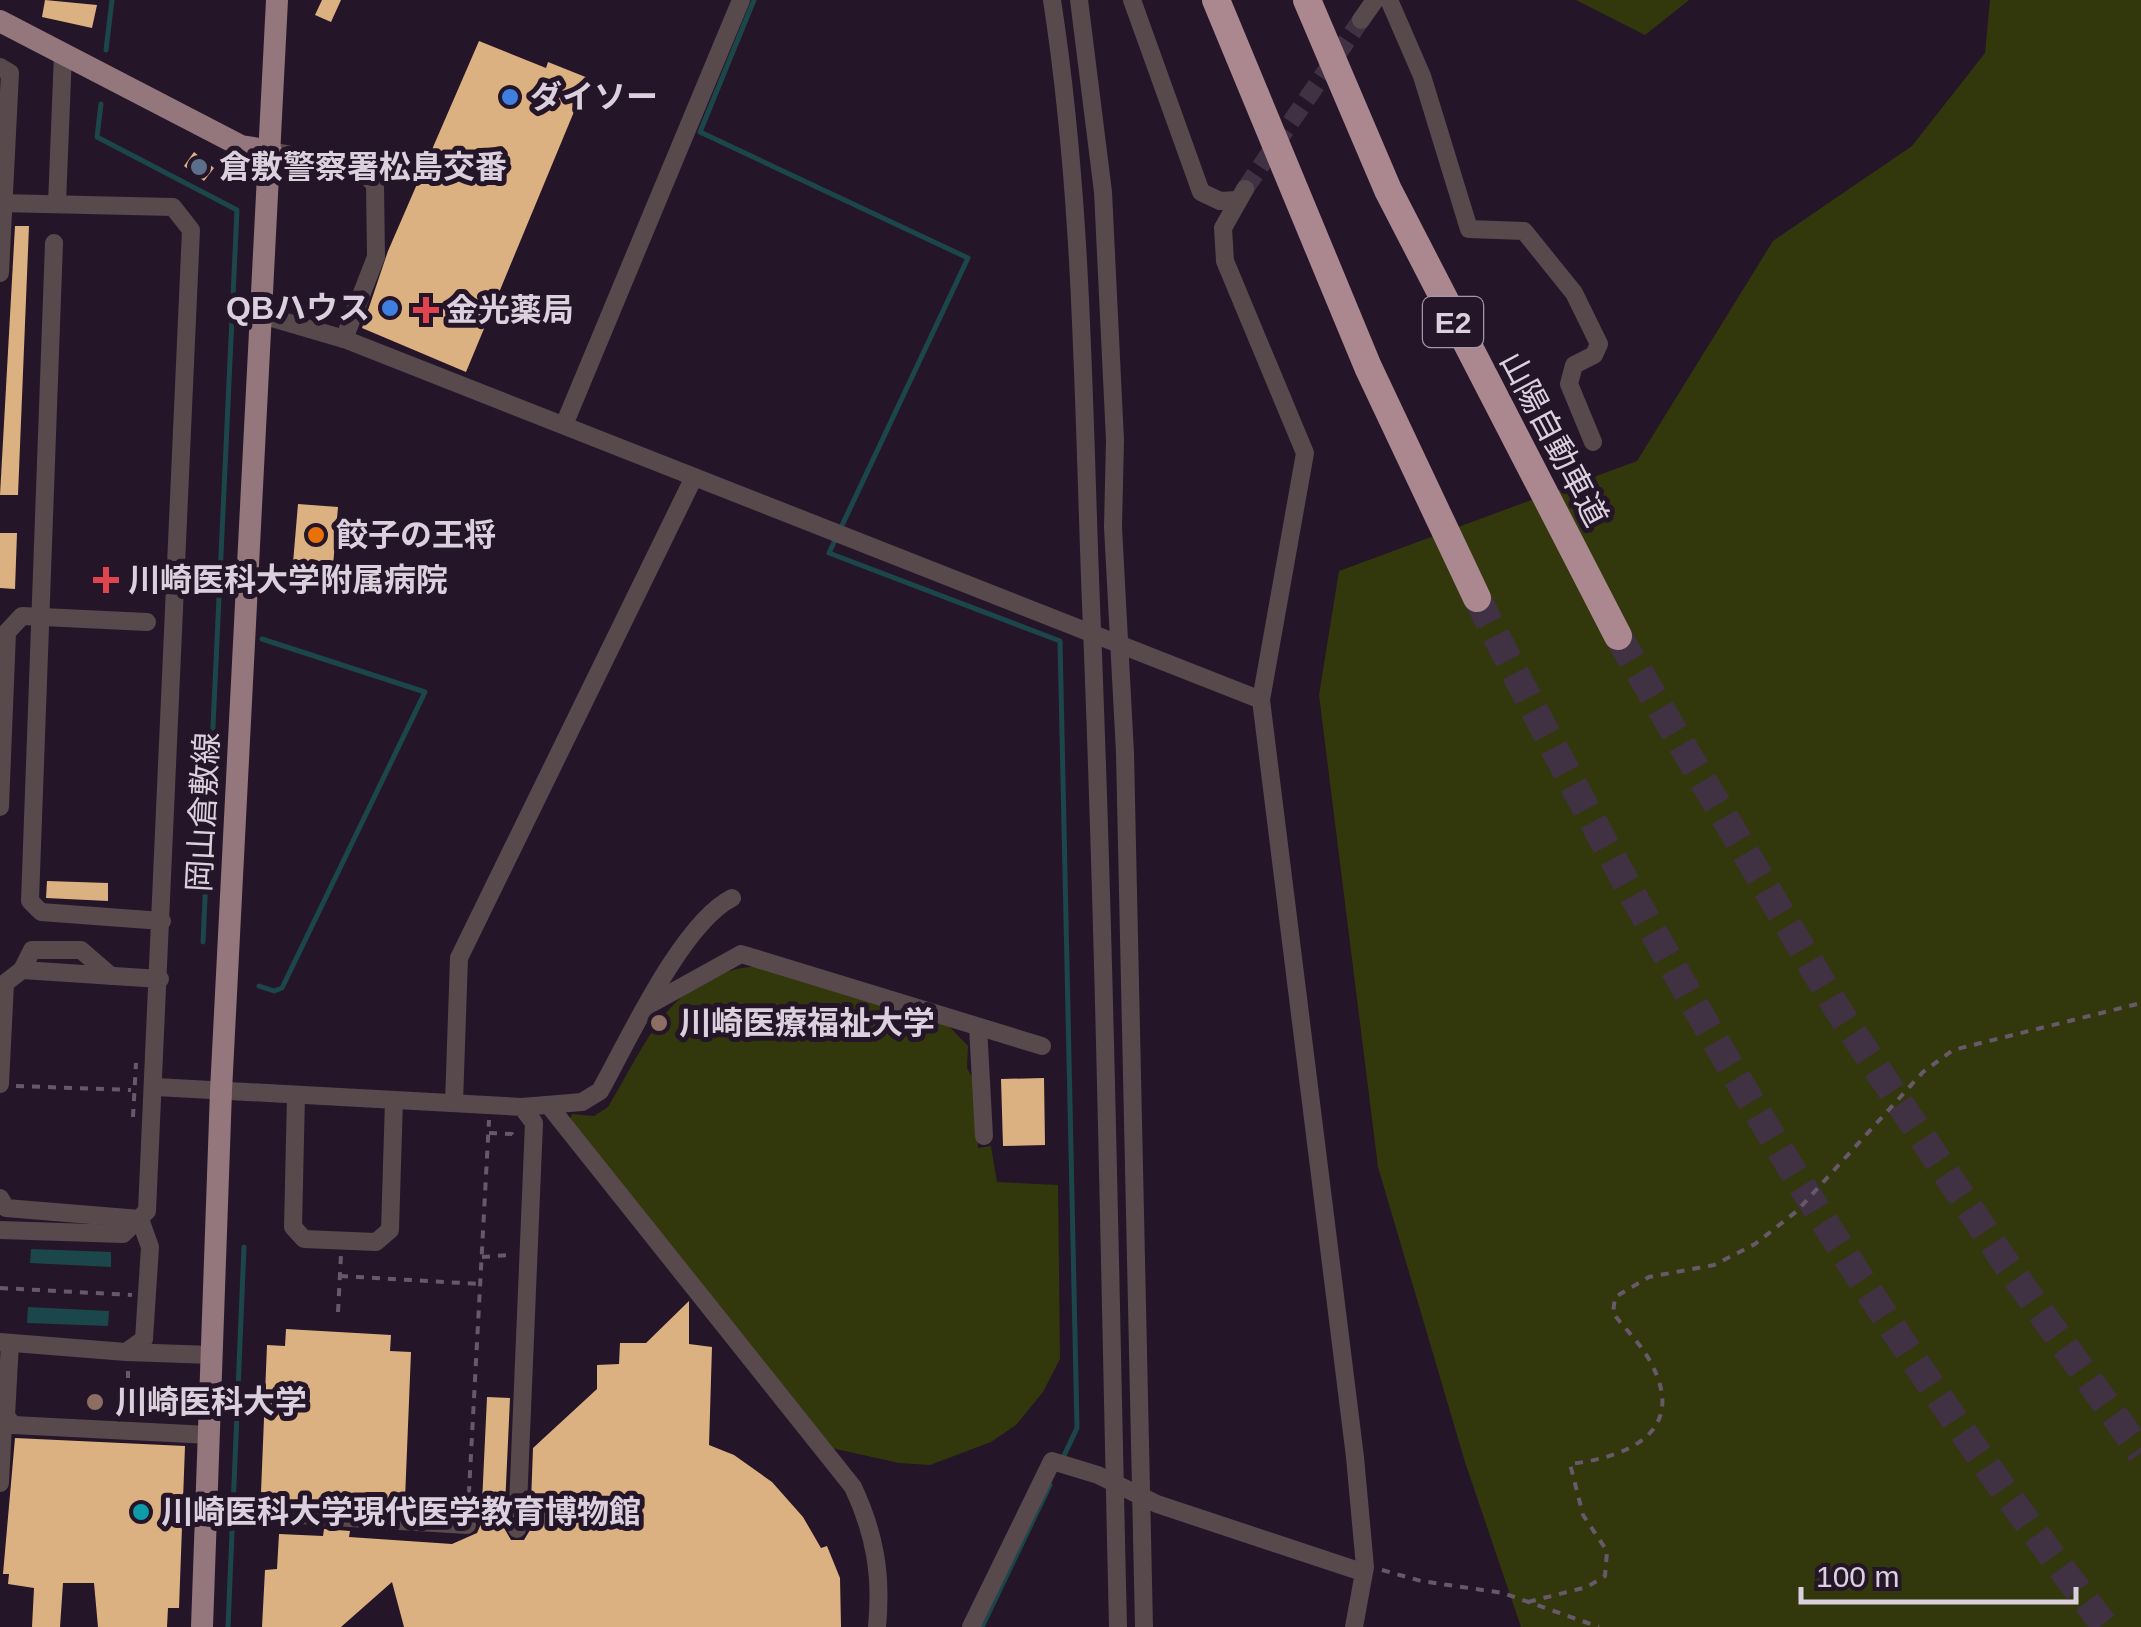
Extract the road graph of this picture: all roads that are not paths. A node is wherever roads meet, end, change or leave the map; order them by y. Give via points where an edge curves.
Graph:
1 (277, 0) edge
2 (741, 0) edge
3 (1052, 0) edge
4 (1079, 0) edge
5 (1132, 0) edge
6 (1216, 0) edge
7 (1307, 0) edge
8 (1374, 0) edge
9 (1389, 0) edge
10 (1361, 20) tunnel mouth
11 (0, 21) edge
12 (63, 53) junction
13 (0, 67) edge
14 (270, 151) junction
15 (1200, 192) junction
16 (2, 203) edge
17 (57, 204) junction
18 (54, 242) dead end
19 (1223, 247) junction
20 (0, 274) edge
21 (262, 314) junction
22 (344, 339) junction
23 (564, 425) junction
24 (1593, 442) dead end
25 (694, 476) junction
26 (1478, 598) tunnel mouth
27 (173, 623) junction
28 (1093, 634) junction
29 (1618, 636) tunnel mouth
30 (1118, 645) junction
31 (1260, 700) junction
32 (0, 807) edge
33 (732, 898) dead end
34 (162, 920) junction
35 (160, 979) junction
36 (648, 1006) junction
37 (978, 1027) junction
38 (1042, 1046) dead end
39 (0, 1084) edge
40 (156, 1087) junction
41 (221, 1090) junction
42 (296, 1094) junction
43 (394, 1100) junction
44 (454, 1103) junction
45 (550, 1106) junction
46 (522, 1107) junction
47 (984, 1136) dead end
48 (2, 1205) edge
49 (140, 1219) junction
50 (0, 1230) edge
51 (5, 1342) edge
52 (126, 1352) junction
53 (212, 1355) junction
54 (8, 1419) junction
55 (209, 1435) junction
56 (0, 1483) edge
57 (1115, 1483) junction
58 (1141, 1496) junction
59 (250, 1512) dead end
60 (467, 1525) road end
61 (517, 1529) dead end
62 (1364, 1569) junction
63 (202, 1627) edge
64 (877, 1627) edge
65 (971, 1627) edge
66 (1118, 1627) edge
67 (1144, 1627) edge
68 (1354, 1627) edge

1 - 14 main road, 岡山倉敷線
2 - 23 street
3 - 28 street via 1079,225
4 - 30 street via 1106,248
5 - 15 street
6 - 26 highway via 1361,350
7 - 29 highway, 山陽自動車道 / E2 via 1396,207
8 - 10 street
9 - 24 street via 1422,76 1469,229 1524,230 1574,294 1599,344 1574,366 1569,384
11 - 12 main road
12 - 14 main road via 241,146
12 - 17 street
13 - 16 street via 10,73
14 - 21 main road, 岡山倉敷線
14 - 22 street via 360,168 375,185 376,257
15 - 19 street
15 - 19 street via 1220,201 1241,195 1223,228
16 - 17 street
16 - 20 street
17 - 27 street via 173,208 191,230
18 - 34 street via 30,901 41,912
19 - 31 street via 1305,453
21 - 22 street
21 - 41 main road, 岡山倉敷線
22 - 23 street
23 - 25 street
25 - 28 street
25 - 44 street via 459,958
27 - 32 street, bridge via 22,616 12,622
27 - 34 street
28 - 30 street
28 - 57 street
30 - 31 street
30 - 58 street
31 - 62 street
33 - 36 street via 676,957
34 - 35 street
35 - 39 street via 22,970 5,983
35 - 40 street
36 - 37 street via 741,954
36 - 45 street via 600,1091 582,1102
37 - 38 street
37 - 47 street
40 - 41 street
40 - 49 street via 147,1211
41 - 42 street
41 - 53 main road, 岡山倉敷線
42 - 43 street
42 - 43 street via 293,1227 304,1239 376,1242 390,1230
43 - 44 street
44 - 46 street
45 - 46 street
45 - 64 street via 853,1487 874,1540
46 - 61 street via 534,1124
48 - 49 street
49 - 50 street via 123,1234
49 - 52 street via 150,1247 144,1339
51 - 52 street
51 - 54 street
52 - 53 street
53 - 55 main road, 岡山倉敷線
54 - 55 street via 12,1425
54 - 56 street via 2,1425
55 - 63 main road, 岡山倉敷線
57 - 58 street
57 - 65 street via 1052,1461
57 - 66 street
58 - 62 street
58 - 67 street
59 - 60 street
62 - 68 street

